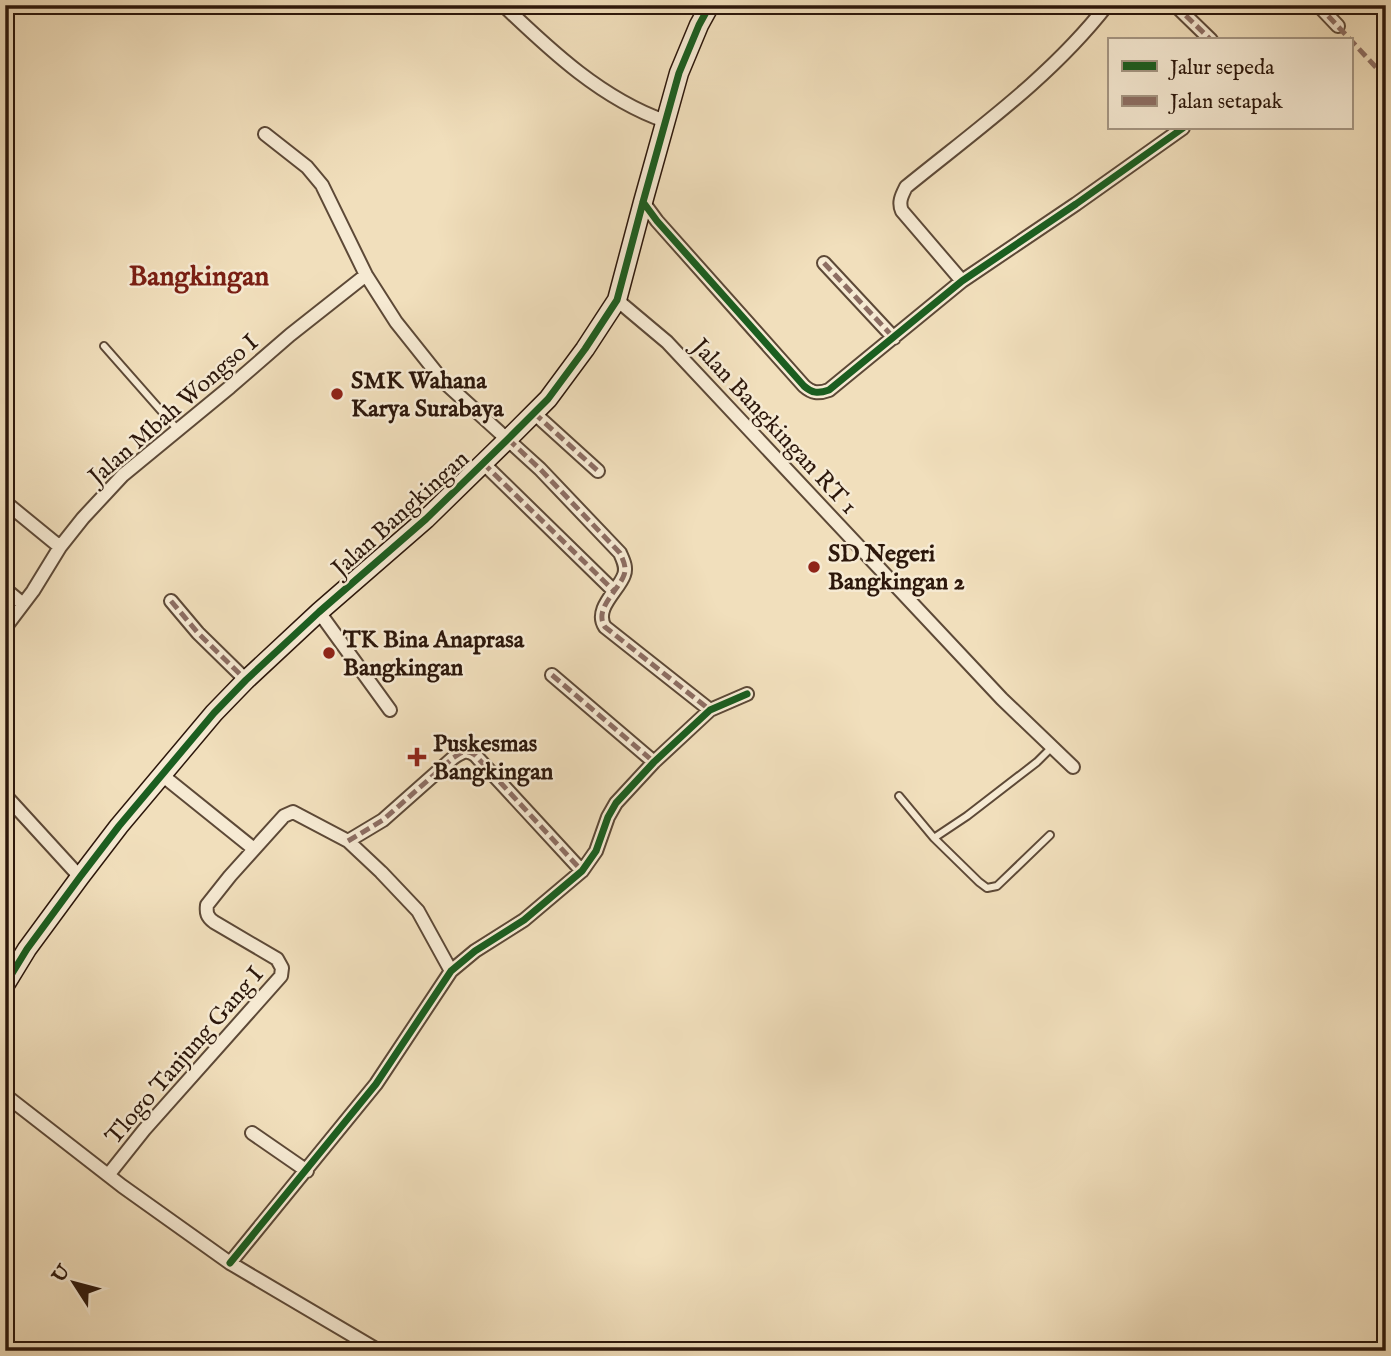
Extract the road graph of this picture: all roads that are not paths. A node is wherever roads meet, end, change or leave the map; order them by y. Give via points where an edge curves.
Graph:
1 (503, 5) edge
2 (710, 5) edge
3 (1107, 5) edge
4 (1174, 5) edge
5 (1318, 5) edge
6 (1338, 26) dead end
7 (1209, 38) edge
8 (665, 121) junction
9 (1180, 130) edge
10 (265, 134) dead end
11 (643, 202) junction
12 (824, 262) dead end
13 (366, 275) junction
14 (962, 281) junction
15 (617, 300) junction
16 (894, 338) junction
17 (104, 346) dead end
18 (534, 413) junction
19 (178, 430) junction
20 (508, 439) junction
21 (484, 463) junction
22 (598, 471) dead end
23 (5, 502) edge
24 (60, 547) junction
25 (5, 589) edge
26 (613, 590) junction
27 (171, 601) dead end
28 (23, 604) junction
29 (319, 612) junction
30 (5, 628) edge
31 (552, 675) dead end
32 (246, 680) junction
33 (747, 694) dead end
34 (390, 710) dead end
35 (710, 710) junction
36 (1052, 747) junction
37 (654, 762) junction
38 (1073, 767) dead end
39 (162, 775) junction
40 (5, 795) edge
41 (899, 796) dead end
42 (1049, 835) dead end
43 (934, 838) junction
44 (348, 841) junction
45 (254, 849) junction
46 (582, 871) junction
47 (80, 877) junction
48 (451, 971) junction
49 (5, 985) edge
50 (5, 1095) edge
51 (252, 1133) dead end
52 (307, 1171) junction
53 (108, 1174) junction
54 (230, 1264) junction
55 (379, 1351) edge

1 - 8 street via 594,85
2 - 8 street, Jalan Bangkingan via 679,73
3 - 14 street via 1070,50 906,187 900,198 902,211
4 - 7 street
5 - 6 street
8 - 11 street, Jalan Bangkingan
9 - 14 street
10 - 13 street via 322,185
11 - 15 street, Jalan Bangkingan
11 - 16 street via 811,392 829,390
12 - 16 street
13 - 19 street, Jalan Mbah Wongso I
13 - 20 street via 443,381
14 - 16 street
15 - 18 street, Jalan Bangkingan
15 - 36 street, Jalan Bangkingan RT 1 via 667,342
17 - 19 lane
18 - 20 street, Jalan Bangkingan
18 - 22 street
19 - 24 street, Jalan Mbah Wongso I via 123,475
20 - 21 street, Jalan Bangkingan
20 - 26 street via 620,553 624,576
21 - 26 street
21 - 29 street, Jalan Bangkingan
23 - 24 street
24 - 28 street, Jalan Mbah Wongso I
25 - 28 street
26 - 35 street via 602,614 605,626
27 - 32 street
28 - 30 street, Jalan Mbah Wongso I
29 - 32 street, Jalan Bangkingan
29 - 34 street
31 - 37 street
32 - 39 street, Jalan Bangkingan
33 - 35 street
35 - 37 street
36 - 38 street, Jalan Bangkingan RT 1
36 - 43 lane
37 - 46 street via 616,803 596,851
39 - 45 street
39 - 47 street, Jalan Bangkingan
40 - 47 street
41 - 43 lane
42 - 43 lane via 997,886 987,888
44 - 45 street via 293,812
44 - 46 street via 383,820 453,758 470,751
44 - 48 street via 418,911
45 - 53 street, Tlogo Tanjung Gang I via 206,905 207,915 277,959 281,976
46 - 48 street via 524,920
47 - 49 street, Jalan Bangkingan
48 - 52 street via 376,1084
50 - 53 street
51 - 52 street
52 - 54 street
53 - 54 street
54 - 55 street

